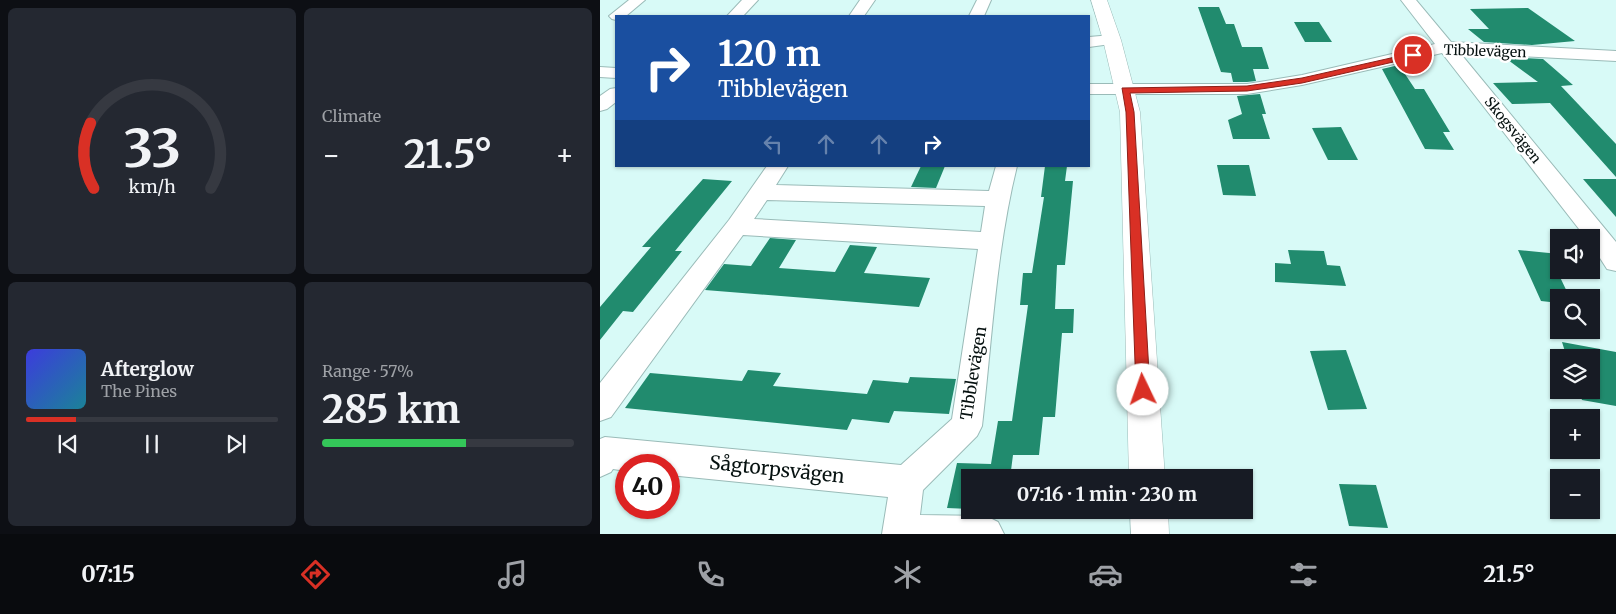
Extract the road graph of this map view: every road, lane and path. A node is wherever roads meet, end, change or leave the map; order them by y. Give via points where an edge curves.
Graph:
1 (638, 0) edge
2 (752, 0) edge
3 (868, 0) edge
4 (984, 0) edge
5 (1099, 0) edge
6 (1408, 0) edge
7 (619, 15) edge
8 (735, 15) edge
9 (857, 15) edge
10 (977, 15) edge
11 (1100, 41) edge
12 (1446, 47) junction
13 (1616, 56) edge
14 (600, 72) edge
15 (615, 73) edge
16 (1090, 89) edge
17 (1125, 90) junction
18 (615, 95) edge
19 (600, 105) edge
20 (777, 167) edge
21 (1007, 167) edge
22 (762, 192) junction
23 (998, 199) junction
24 (737, 226) junction
25 (991, 241) junction
26 (1616, 262) edge
27 (600, 407) edge
28 (602, 451) edge
29 (1147, 469) edge
30 (907, 482) junction
31 (1149, 519) edge
32 (900, 533) edge
33 (986, 534) edge
34 (1150, 534) edge

1 - 7 street
2 - 8 street
3 - 9 street
4 - 10 street
5 - 11 street
6 - 12 street, Skogsvägen
11 - 17 street
12 - 13 street, Tibblevägen
12 - 17 street, Tibblevägen via 1276,85 1223,90
12 - 26 street, Skogsvägen
14 - 15 street
16 - 17 street, Tibblevägen
17 - 29 street via 1130,112
18 - 19 street
20 - 22 street
21 - 23 street, Tibblevägen
22 - 23 street
22 - 24 street
23 - 25 street, Tibblevägen
24 - 25 street
24 - 27 street
25 - 30 street, Tibblevägen via 966,426
28 - 30 street, Sågtorpsvägen
30 - 32 street
31 - 34 street
32 - 33 street

